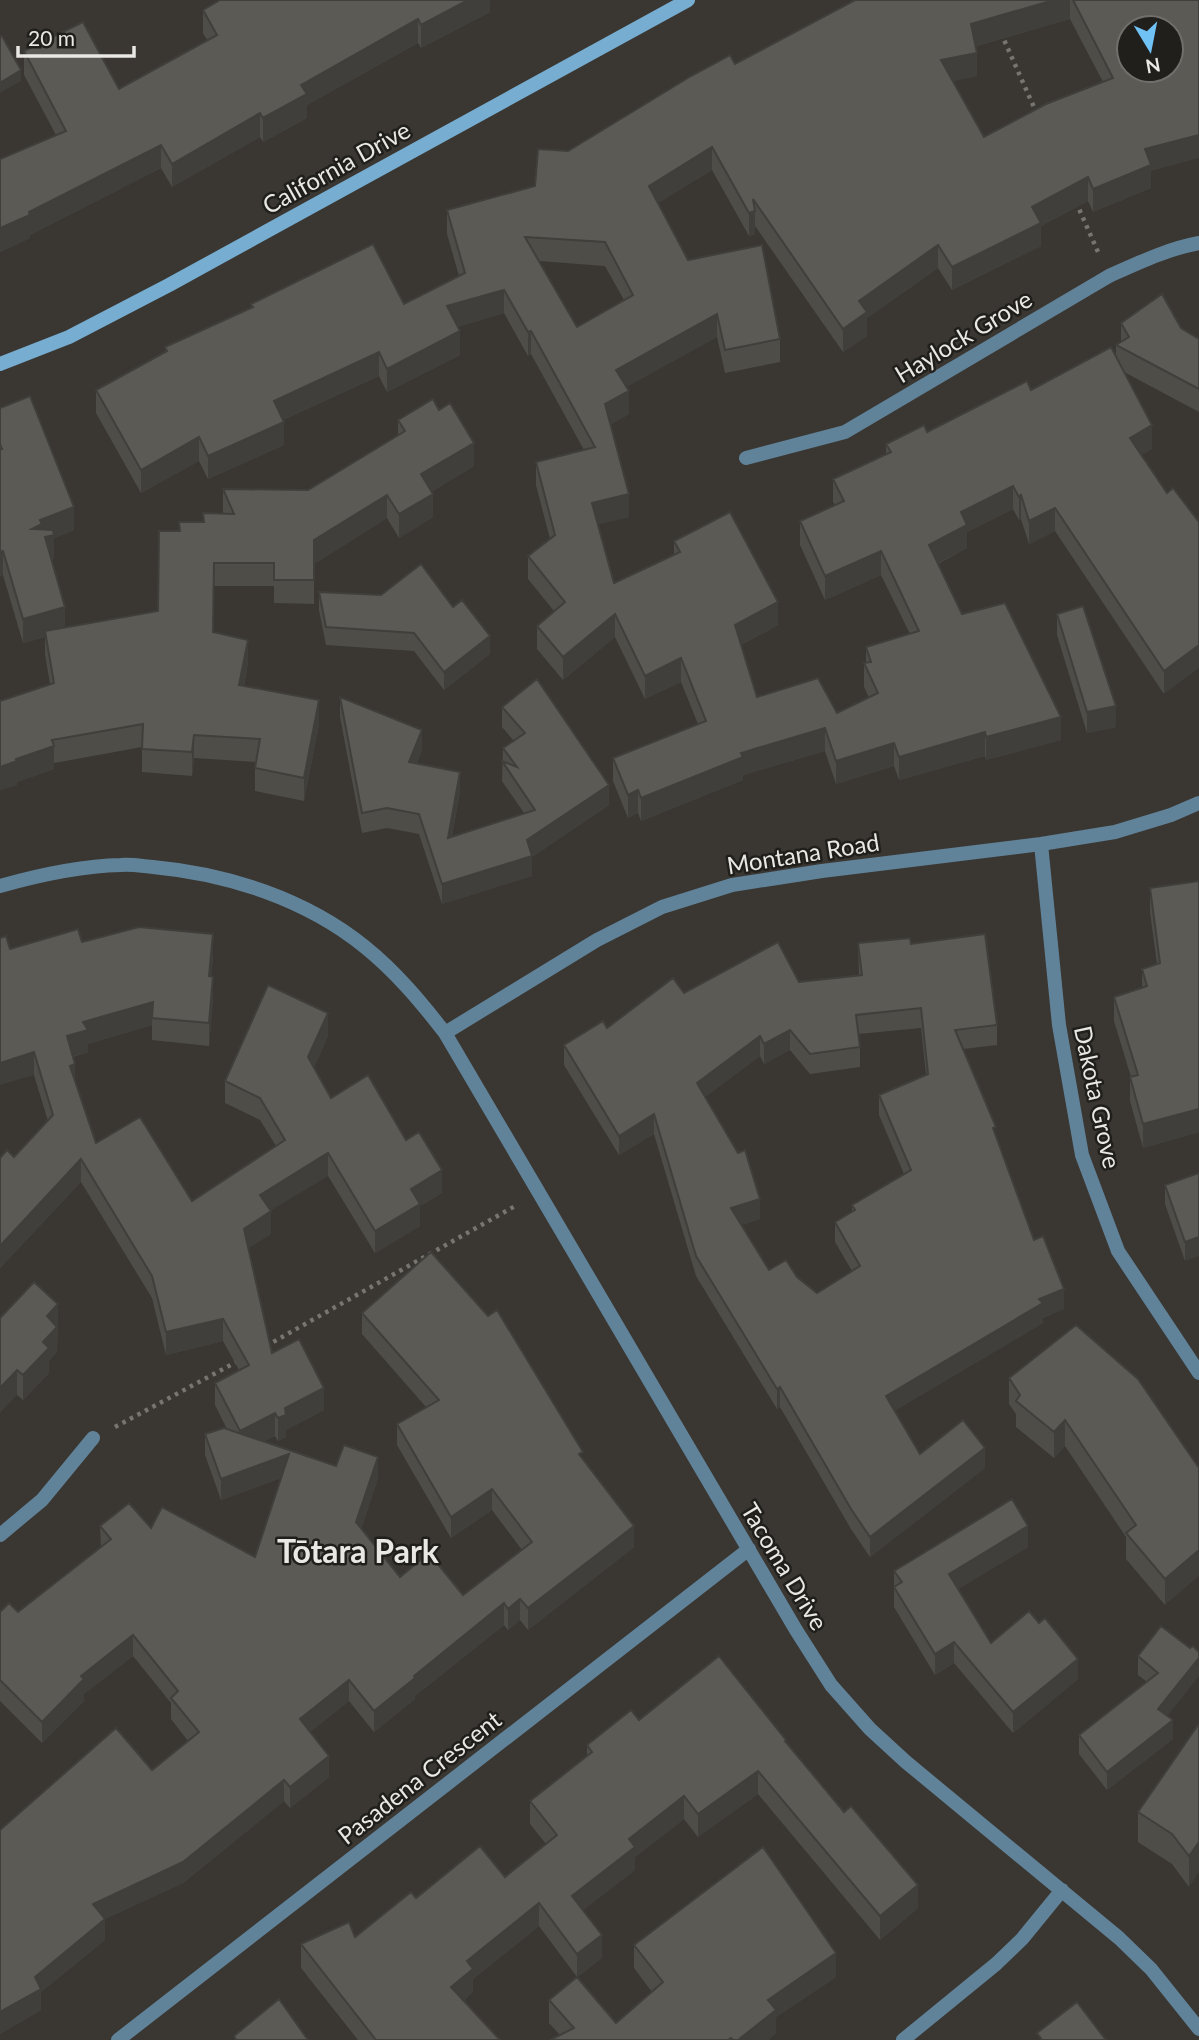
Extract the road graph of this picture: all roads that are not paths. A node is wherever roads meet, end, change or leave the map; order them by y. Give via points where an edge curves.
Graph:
1 (688, 0) edge
2 (1199, 243) edge
3 (0, 364) edge
4 (746, 458) dead end
5 (1199, 803) edge
6 (1041, 844) junction
7 (0, 886) edge
8 (444, 1033) junction
9 (1199, 1373) edge
10 (93, 1438) road end
11 (0, 1535) edge
12 (749, 1549) junction
13 (1062, 1890) junction
14 (1199, 2029) edge
15 (118, 2040) edge
16 (903, 2040) edge

1 - 3 street, California Drive via 169,285 69,337
2 - 4 street, Haylock Grove via 1150,257 1109,276 845,432
5 - 6 street, Montana Road via 1115,832
6 - 8 street, Montana Road via 732,885 662,907 597,940
6 - 9 street, Dakota Grove via 1059,1025 1082,1155 1118,1251
7 - 8 street via 30,877 122,864 206,874 250,886 321,918 363,946 419,1000
8 - 12 street, Tacoma Drive
10 - 11 street via 42,1500
12 - 13 street, Tacoma Drive via 831,1685 870,1729
12 - 15 street, Pasadena Crescent
13 - 14 street, Tacoma Drive via 1151,1969
13 - 16 street via 1005,1956

